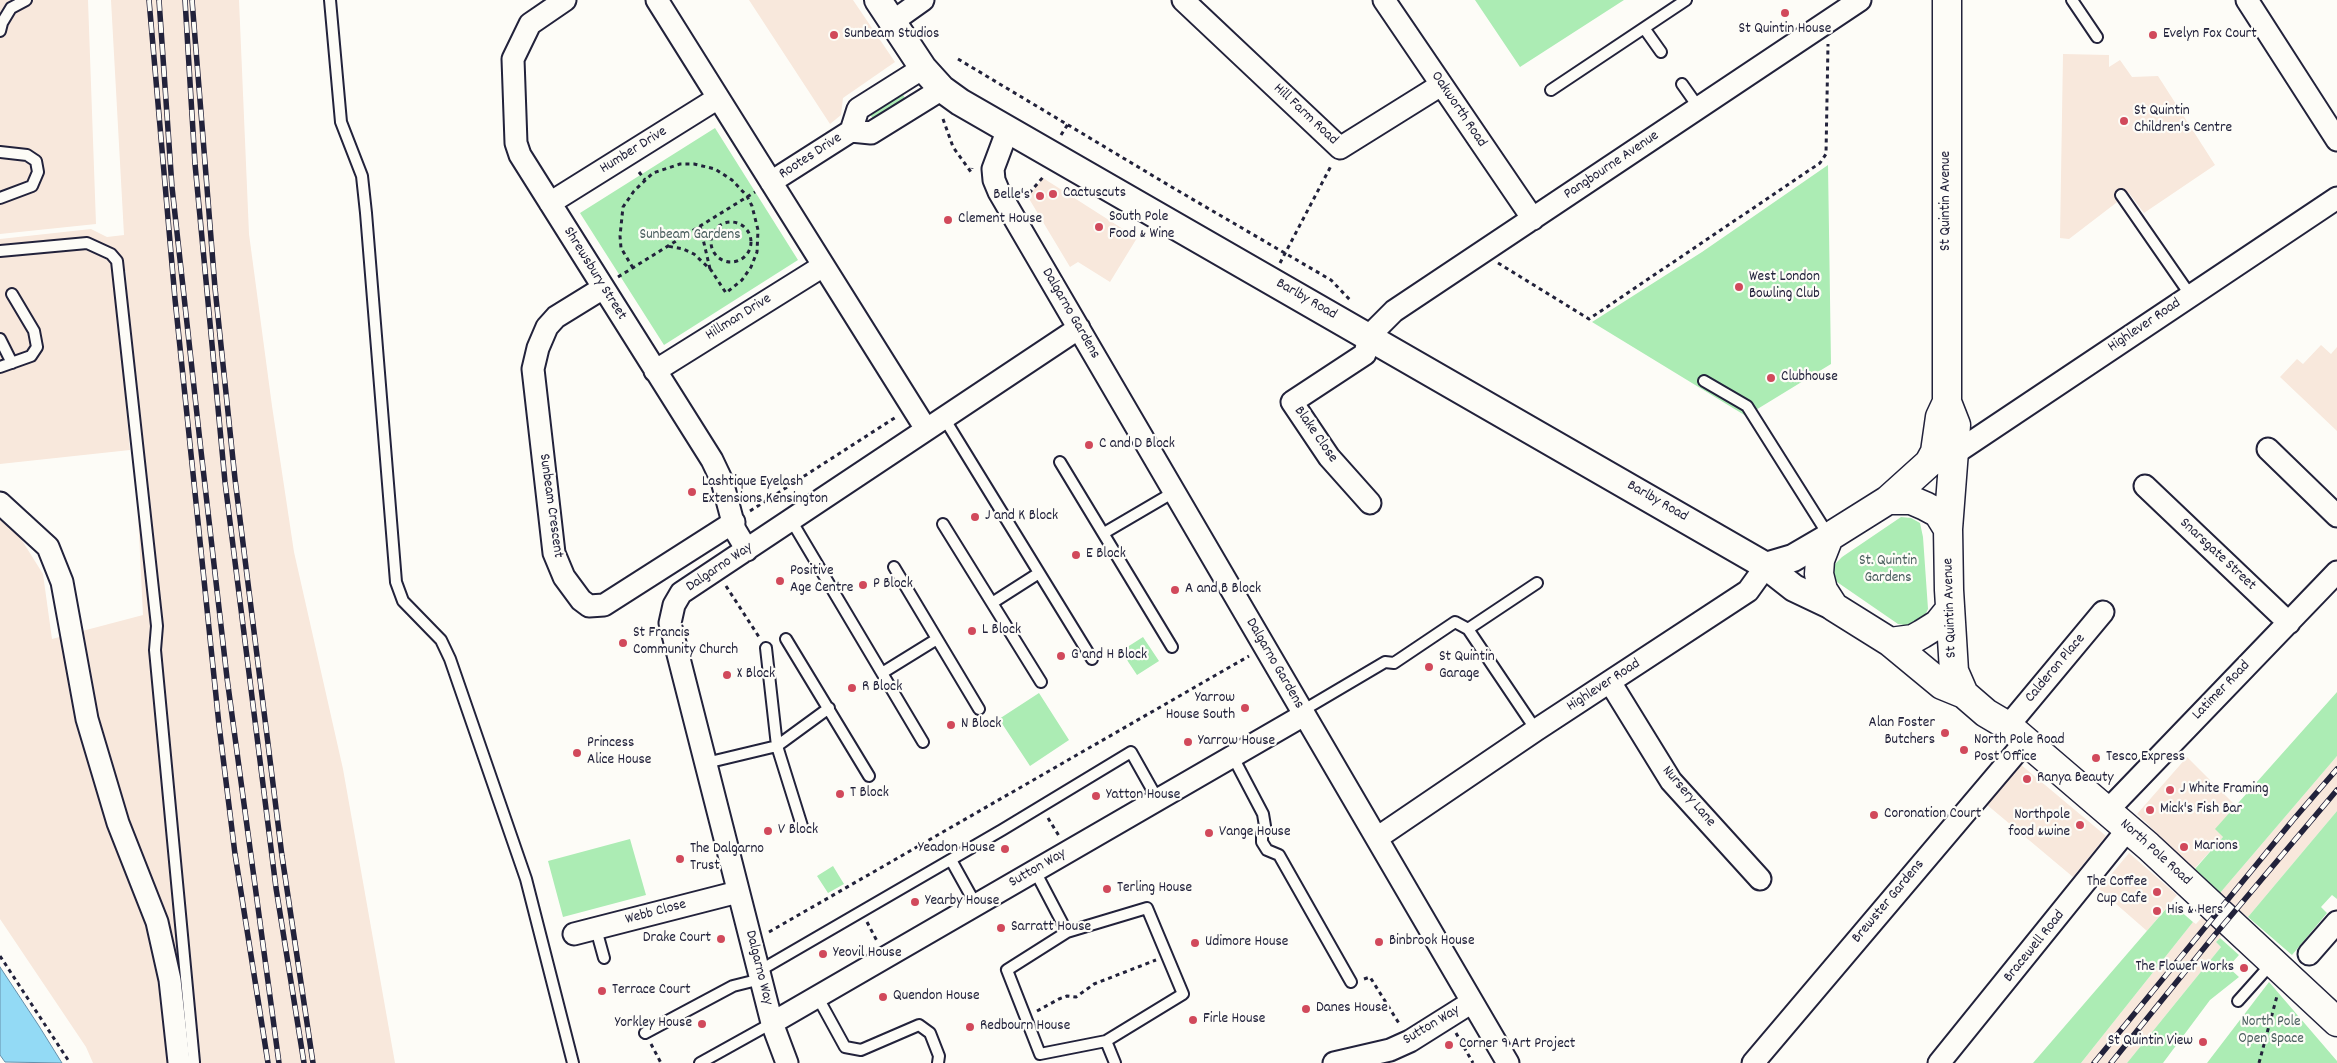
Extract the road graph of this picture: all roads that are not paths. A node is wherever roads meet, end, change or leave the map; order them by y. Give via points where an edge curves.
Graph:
1 (26, 0) edge
2 (330, 0) edge
3 (565, 0) edge
4 (657, 0) edge
5 (878, 0) edge
6 (923, 0) edge
7 (1183, 0) edge
8 (1384, 0) edge
9 (1686, 0) edge
10 (1860, 0) edge
11 (1947, 0) edge
12 (2072, 0) edge
13 (2247, 0) edge
14 (892, 22) junction
15 (1644, 28) junction
16 (0, 31) edge
17 (2097, 37) dead end
18 (1661, 52) dead end
19 (923, 68) junction
20 (1682, 84) dead end
21 (1441, 85) junction
22 (942, 89) junction
23 (1551, 90) dead end
24 (718, 98) junction
25 (1699, 108) junction
26 (1008, 129) junction
27 (851, 131) junction
28 (2337, 140) edge
29 (0, 152) edge
30 (764, 186) junction
31 (2121, 195) dead end
32 (0, 198) edge
33 (2337, 198) edge
34 (550, 203) junction
35 (1533, 220) junction
36 (0, 251) edge
37 (823, 266) junction
38 (609, 284) junction
39 (12, 294) dead end
40 (2191, 296) junction
41 (1079, 328) junction
42 (1368, 336) junction
43 (0, 339) edge
44 (12, 363) junction
45 (0, 367) edge
46 (655, 370) junction
47 (1704, 380) dead end
48 (1947, 402) junction
49 (944, 418) junction
50 (926, 429) junction
51 (2268, 449) dead end
52 (1954, 454) junction
53 (1060, 462) dead end
54 (2145, 486) dead end
55 (1174, 492) junction
56 (1888, 500) junction
57 (0, 503) edge
58 (1370, 503) dead end
59 (2337, 516) edge
60 (739, 518) junction
61 (791, 520) junction
62 (943, 524) dead end
63 (1948, 529) junction
64 (1104, 533) junction
65 (1829, 537) junction
66 (746, 550) junction
67 (1766, 566) junction
68 (894, 567) dead end
69 (2337, 572) edge
70 (1039, 573) junction
71 (1536, 583) dead end
72 (992, 603) junction
73 (1834, 607) junction
74 (1950, 609) junction
75 (2103, 612) dead end
76 (2289, 623) junction
77 (1468, 628) junction
78 (786, 639) dead end
79 (937, 639) junction
80 (1890, 642) junction
81 (1172, 647) dead end
82 (766, 648) road end
83 (1092, 659) dead end
84 (882, 673) junction
85 (1041, 682) dead end
86 (1610, 682) junction
87 (1964, 694) junction
88 (829, 708) junction
89 (979, 709) dead end
90 (1303, 713) junction
91 (1536, 730) junction
92 (2017, 734) junction
93 (923, 742) dead end
94 (778, 746) junction
95 (1232, 757) junction
96 (706, 764) junction
97 (870, 776) dead end
98 (1158, 800) junction
99 (2107, 811) junction
100 (802, 826) dead end
101 (2128, 829) junction
102 (1377, 838) junction
103 (950, 860) junction
104 (1035, 871) junction
105 (1760, 879) dead end
106 (738, 892) junction
107 (976, 905) junction
108 (2337, 922) edge
109 (596, 929) junction
110 (1067, 932) junction
111 (574, 934) dead end
112 (2309, 954) dead end
113 (604, 958) dead end
114 (2273, 962) junction
115 (760, 975) junction
116 (1351, 982) road end
117 (817, 996) junction
118 (2238, 1001) dead end
119 (1472, 1002) junction
120 (2337, 1022) edge
121 (772, 1023) junction
122 (644, 1033) road end
123 (1106, 1041) junction
124 (186, 1062) joint
125 (573, 1063) edge
126 (700, 1063) edge
127 (787, 1063) edge
128 (938, 1063) edge
129 (1116, 1063) edge
130 (1334, 1063) edge
131 (1508, 1063) edge
132 (1753, 1063) edge
133 (1940, 1063) edge

1 - 16 lane via 11,8
2 - 125 lane via 341,122 362,176 396,582 403,601 441,640 450,659 526,879
3 - 34 street, Shrewsbury Street via 530,24 513,59 516,143
4 - 24 street
5 - 14 street, Barlby Road
6 - 14 street
7 - 21 street, Hill Farm Road via 1340,148
8 - 21 street, Oakworth Road
9 - 15 lane
10 - 25 street, Pangbourne Avenue
11 - 48 main road, St Quintin Avenue
12 - 17 lane
13 - 28 street
14 - 19 street, Barlby Road
15 - 18 lane
15 - 23 lane
19 - 22 street, Barlby Road
19 - 27 street, Rootes Drive via 858,109
20 - 25 lane
21 - 35 street, Oakworth Road
22 - 26 street, Barlby Road
22 - 27 street, Rootes Drive via 871,133
24 - 30 street
24 - 34 street, Humber Drive
25 - 35 street, Pangbourne Avenue
26 - 41 street, Dalgarno Gardens via 993,169 994,180
26 - 42 street, Barlby Road
27 - 30 street, Rootes Drive
29 - 32 lane via 27,155 36,161 38,172 32,186
30 - 37 street
31 - 40 lane
33 - 40 street, Highlever Road
34 - 38 street, Shrewsbury Street
35 - 42 street, Pangbourne Avenue via 1394,311
36 - 124 lane via 87,243 112,254 117,261 158,626 155,650
37 - 46 street, Hillman Drive
37 - 50 street
38 - 46 street, Shrewsbury Street
38 - 60 street, Sunbeam Crescent via 556,317 538,348 533,369 554,553 564,576 589,606 604,604
39 - 44 lane via 34,331 37,347 31,356
40 - 52 street, Highlever Road
41 - 49 street, Dalgarno Way
41 - 55 street, Dalgarno Gardens
42 - 58 street, Blake Close via 1365,354 1292,402 1328,457
42 - 67 street, Barlby Road
43 - 44 lane
44 - 45 lane
46 - 60 street, Shrewsbury Street via 712,460
47 - 65 lane via 1747,406
48 - 52 main road, St Quintin Avenue via 1956,425
48 - 56 main road, St Quintin Avenue via 1940,417 1935,452 1929,463
49 - 50 street, Dalgarno Way
49 - 70 lane
50 - 61 street, Dalgarno Way
51 - 59 street
52 - 63 main road, St Quintin Avenue
53 - 64 lane
54 - 76 street, Snarsgate Street
55 - 64 lane
55 - 90 street, Dalgarno Gardens
56 - 63 main road via 1912,500 1925,506 1938,513
56 - 65 main road
57 - 124 street via 48,547 62,582 87,719 118,823 157,922
60 - 66 street, Shrewsbury Street via 735,530
61 - 66 street, Dalgarno Way
61 - 84 lane
62 - 72 lane
63 - 74 main road, St Quintin Avenue
64 - 81 lane
65 - 67 street via 1793,558
65 - 73 main road via 1820,560 1819,574 1823,590
66 - 96 street, Dalgarno Way via 680,593 670,623
67 - 73 street via 1794,588
67 - 86 street, Highlever Road via 1748,592
68 - 79 lane
69 - 76 street, Latimer Road
70 - 72 lane
70 - 83 lane
71 - 77 lane
72 - 85 lane
73 - 80 main road
74 - 80 main road via 1938,624 1913,639
74 - 87 main road, St Quintin Avenue via 1954,671
75 - 92 street, Calderon Place
76 - 99 street, Latimer Road
77 - 90 lane via 1455,622 1394,663 1384,662
77 - 91 lane
78 - 88 lane
79 - 84 lane
79 - 89 lane
80 - 87 main road via 1942,685
82 - 94 lane
84 - 93 lane
86 - 91 street, Highlever Road
86 - 105 street, Nursery Lane via 1671,781
87 - 92 main road, North Pole Road
88 - 94 lane
88 - 97 lane
90 - 95 street, Sutton Way
90 - 102 street, Dalgarno Gardens
91 - 102 street, Highlever Road
92 - 99 main road, North Pole Road
92 - 132 street, Brewster Gardens
94 - 96 lane
94 - 100 lane
95 - 98 street, Sutton Way
95 - 116 lane via 1263,814 1262,842 1267,850 1278,856
96 - 106 street, Dalgarno Way
98 - 103 lane via 1131,752
98 - 104 street, Sutton Way
99 - 101 main road, North Pole Road
101 - 114 main road, North Pole Road
101 - 133 street, Bracewell Road
102 - 119 street, Dalgarno Gardens
103 - 107 lane
103 - 115 lane
104 - 107 street, Sutton Way
104 - 110 lane
106 - 109 street, Webb Close
106 - 115 street, Dalgarno Way
107 - 117 street, Sutton Way
108 - 112 street
109 - 111 street, Webb Close
109 - 113 lane
110 - 123 lane via 1007,970 1040,1054
110 - 123 lane via 1147,908 1182,994
114 - 118 lane
114 - 120 main road, North Pole Road
115 - 121 street, Dalgarno Way
115 - 122 lane
117 - 121 street, Sutton Way
117 - 128 lane via 845,1047 861,1050 919,1025 930,1033 940,1056
119 - 130 street, Sutton Way via 1390,1050
119 - 131 street, Dalgarno Gardens
121 - 126 lane, Sutton Way
121 - 127 street
123 - 129 lane

